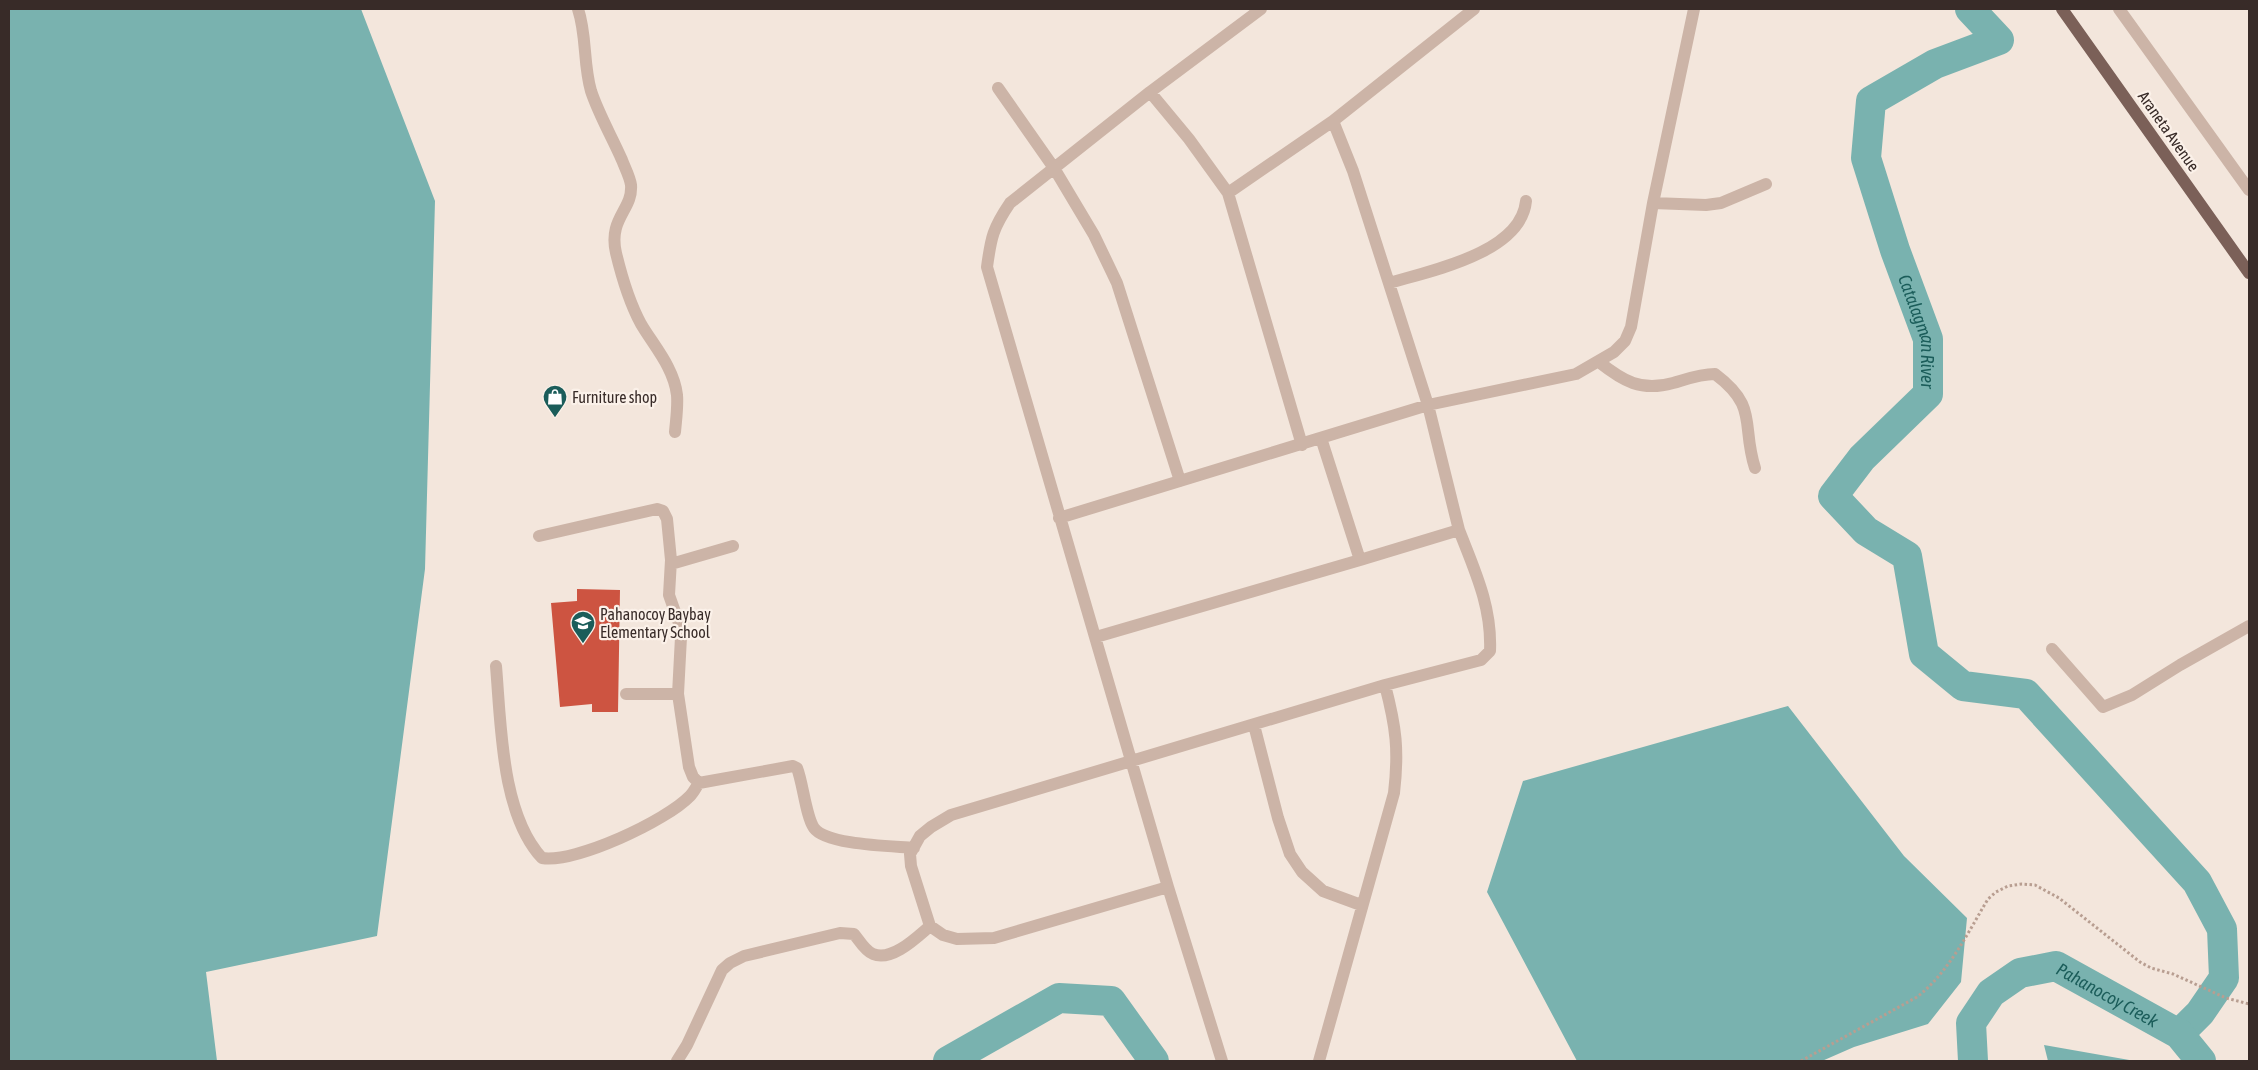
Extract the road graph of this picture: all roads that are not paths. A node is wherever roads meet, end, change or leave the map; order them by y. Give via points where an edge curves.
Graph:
1 (578, 9) edge
2 (1261, 9) edge
3 (1474, 9) edge
4 (1694, 9) edge
5 (2062, 9) edge
6 (2119, 9) edge
7 (998, 88) dead end
8 (1150, 92) junction
9 (1333, 121) junction
10 (1054, 168) junction
11 (1766, 184) dead end
12 (2249, 190) edge
13 (1228, 193) junction
14 (1526, 201) dead end
15 (1652, 203) junction
16 (2249, 273) edge
17 (1389, 283) junction
18 (1598, 362) junction
19 (1428, 405) junction
20 (675, 432) dead end
21 (1321, 438) junction
22 (1302, 445) junction
23 (1755, 468) dead end
24 (1180, 481) junction
25 (1059, 518) junction
26 (1459, 530) junction
27 (539, 536) dead end
28 (734, 546) dead end
29 (1360, 560) junction
30 (671, 564) junction
31 (2249, 626) edge
32 (1096, 637) junction
33 (2052, 649) dead end
34 (496, 666) dead end
35 (1386, 685) junction
36 (626, 694) dead end
37 (678, 694) junction
38 (1254, 725) junction
39 (1132, 761) junction
40 (699, 783) junction
41 (914, 848) junction
42 (1168, 888) junction
43 (1361, 905) junction
44 (930, 926) junction
45 (676, 1061) edge
46 (1222, 1061) edge
47 (1319, 1061) edge

1 - 20 street via 583,23 585,64 592,92 631,184 627,203 614,230 616,253 628,297 673,381 677,395
2 - 8 street
3 - 9 street
4 - 15 street
5 - 16 main road, Araneta Avenue
6 - 12 street
7 - 10 street
8 - 10 street
8 - 13 street
9 - 13 street
9 - 17 street via 1353,171
10 - 24 street via 1094,235 1117,283
10 - 25 street via 1010,203 1000,217 990,242 987,266
11 - 15 street via 1706,206
13 - 22 street
14 - 17 street via 1525,213 1516,228 1484,250 1456,263
15 - 18 street via 1631,327 1626,341
17 - 19 street
18 - 19 street via 1576,374
18 - 23 street via 1625,381 1646,386 1715,374 1736,394 1746,413 1749,450
19 - 21 street
19 - 26 street
21 - 22 street
21 - 29 street
22 - 24 street
24 - 25 street
25 - 32 street
26 - 29 street
26 - 35 street via 1486,599 1490,651 1482,660
27 - 30 street via 657,509 663,511 667,519
28 - 30 street
29 - 32 street
30 - 37 street via 670,604 680,626 681,637
31 - 33 street via 2132,695 2103,707
32 - 39 street
34 - 40 street via 511,797 520,822 542,858 554,860 619,839 681,803
35 - 38 street
35 - 43 street via 1395,722 1398,759 1395,784
36 - 37 street
37 - 40 street via 689,767
38 - 39 street
38 - 43 street via 1290,854 1302,872 1323,891
39 - 41 street via 951,815 920,836
39 - 42 street
40 - 41 street via 793,766 801,779 812,827 820,834 838,840
41 - 44 street via 910,854 911,866
42 - 44 street via 994,938 957,939
42 - 46 street
43 - 47 street
44 - 45 street via 897,952 872,954 854,934 840,933 744,956 730,963 716,980 694,1031

